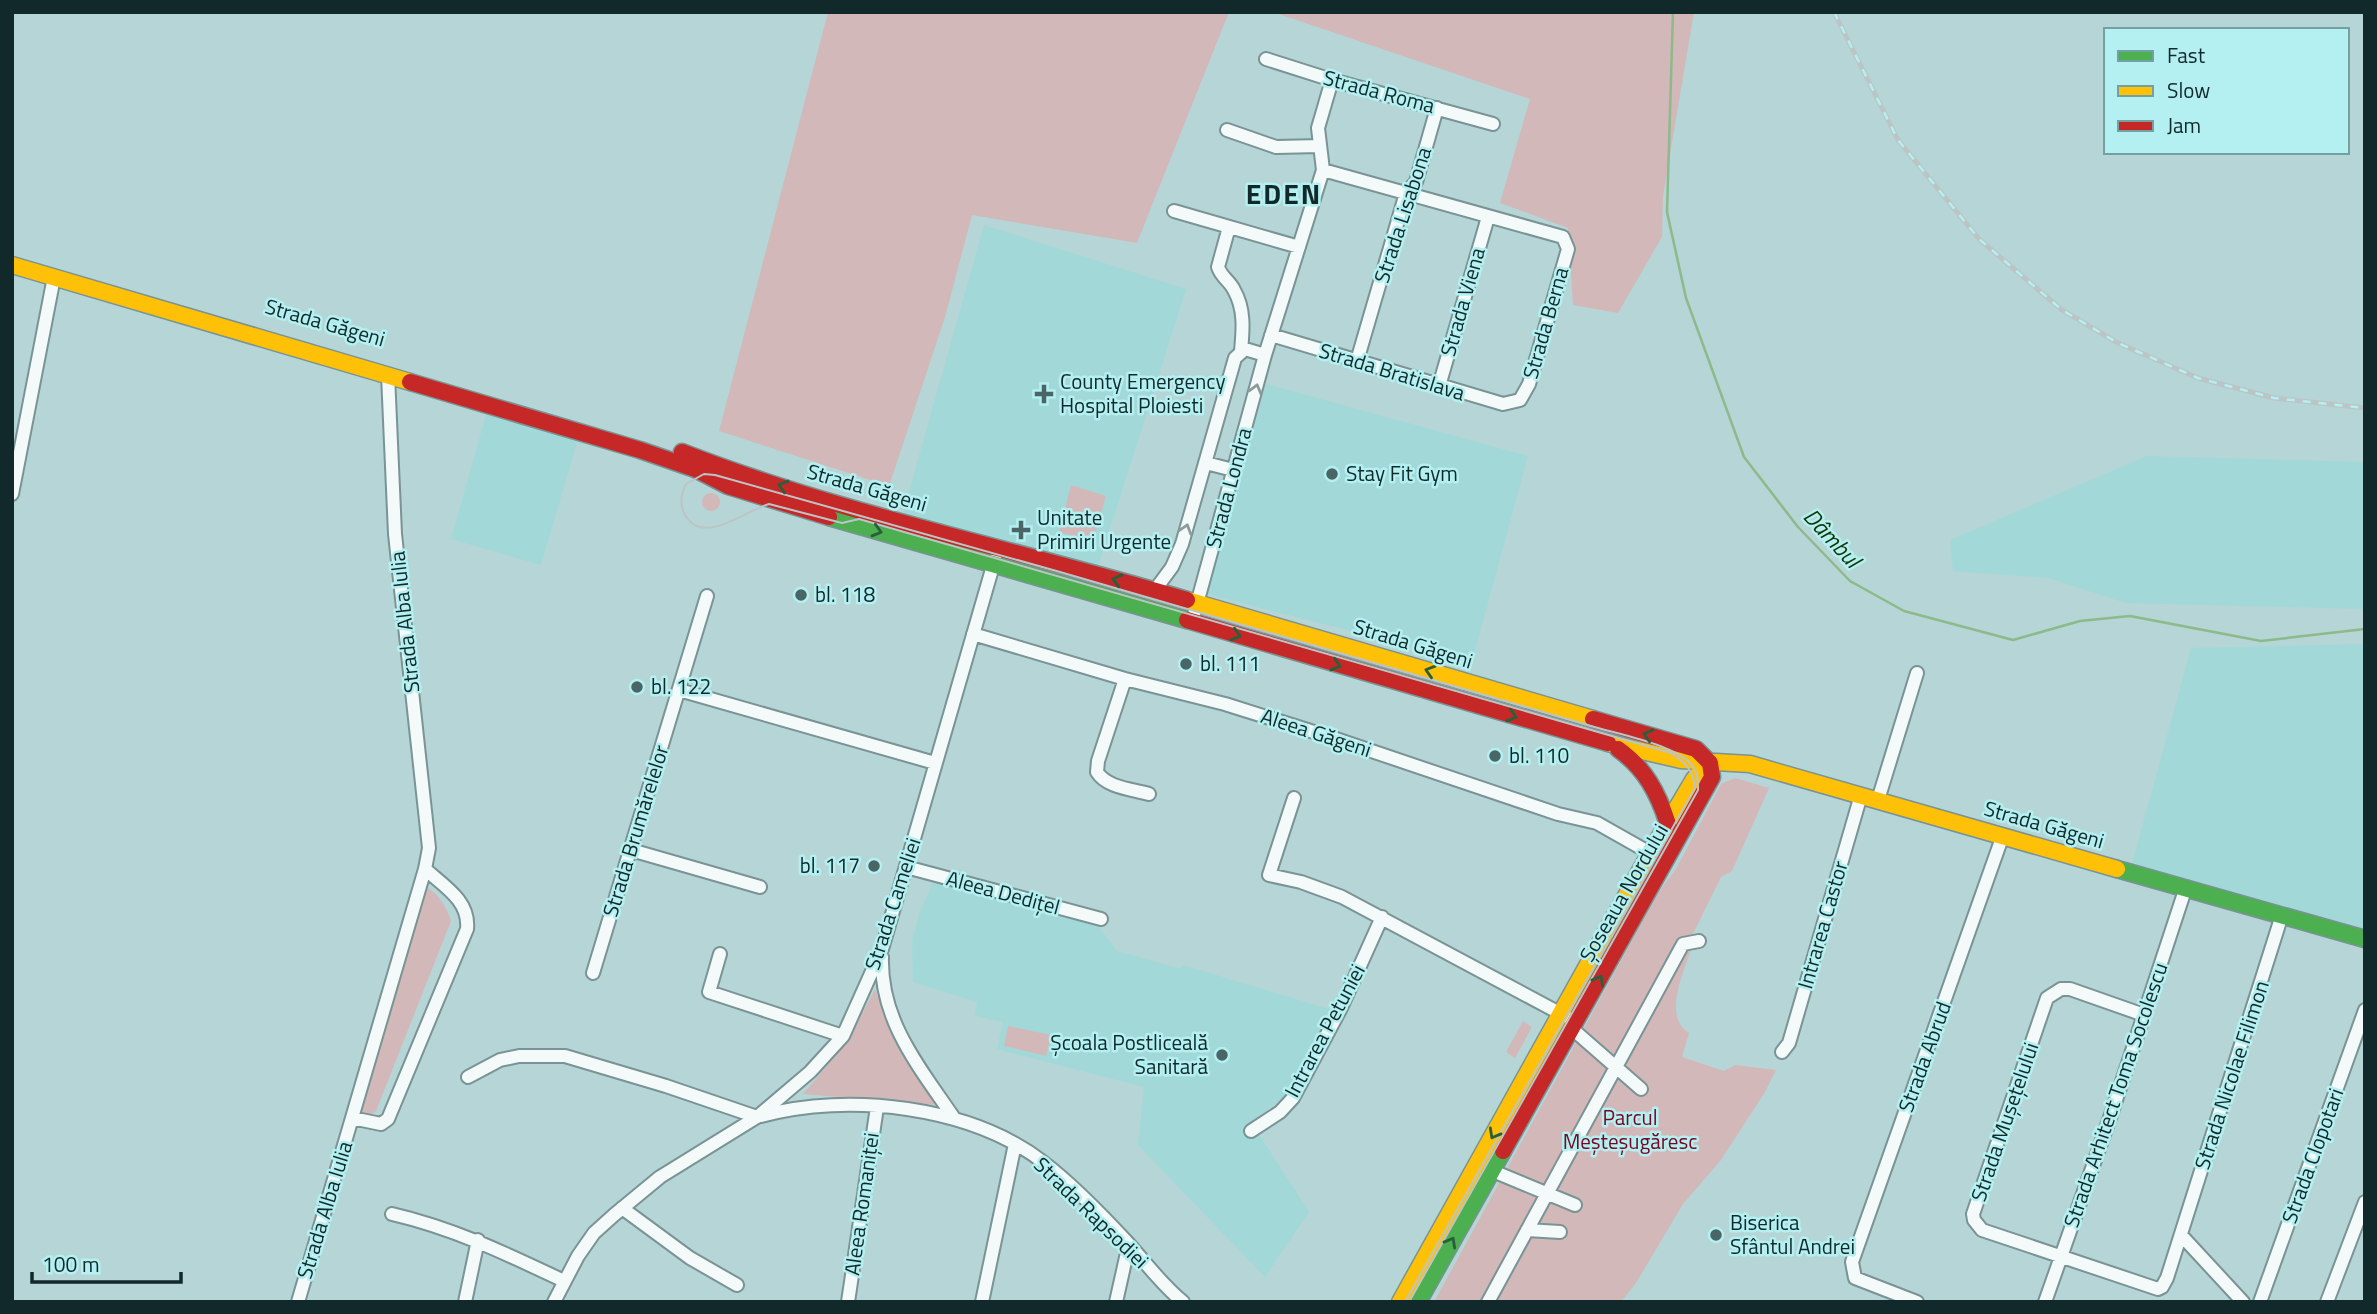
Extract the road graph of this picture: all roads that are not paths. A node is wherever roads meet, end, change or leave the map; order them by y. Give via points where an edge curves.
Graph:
1 (1266, 59) dead end
2 (1332, 80) junction
3 (1437, 108) junction
4 (1493, 124) dead end
5 (1227, 130) dead end
6 (1320, 146) junction
7 (1323, 170) junction
8 (1406, 193) junction
9 (1174, 211) dead end
10 (1488, 217) junction
11 (1229, 227) junction
12 (1299, 247) junction
13 (12, 254) edge
14 (12, 265) edge
15 (54, 277) junction
16 (1271, 335) junction
17 (1241, 351) junction
18 (1265, 355) junction
19 (1357, 361) junction
20 (388, 375) junction
21 (1439, 386) junction
22 (1513, 403) joint
23 (677, 456) junction
24 (1206, 463) junction
25 (1233, 470) junction
26 (12, 494) edge
27 (995, 556) junction
28 (1155, 590) junction
29 (707, 596) dead end
30 (1198, 603) junction
31 (1192, 622) junction
32 (973, 634) junction
33 (1917, 673) dead end
34 (1125, 679) junction
35 (679, 690) junction
36 (1602, 743) junction
37 (1663, 756) junction
38 (1709, 761) junction
39 (936, 763) junction
40 (1149, 794) dead end
41 (1861, 795) junction
42 (1294, 799) dead end
43 (1682, 800) junction
44 (1878, 800) junction
45 (1668, 824) junction
46 (2003, 835) junction
47 (631, 849) junction
48 (1650, 853) junction
49 (906, 867) junction
50 (425, 869) junction
51 (760, 887) dead end
52 (2186, 887) junction
53 (2282, 915) junction
54 (1382, 918) junction
55 (1101, 919) dead end
56 (2365, 939) edge
57 (1699, 941) dead end
58 (882, 949) junction
59 (720, 954) dead end
60 (593, 973) dead end
61 (2365, 1010) edge
62 (1559, 1014) junction
63 (2144, 1015) junction
64 (1576, 1027) junction
65 (843, 1035) junction
66 (1782, 1052) dead end
67 (1616, 1068) junction
68 (468, 1077) dead end
69 (1641, 1089) dead end
70 (877, 1107) junction
71 (757, 1117) junction
72 (352, 1118) junction
73 (954, 1118) junction
74 (1251, 1131) dead end
75 (1015, 1144) junction
76 (1500, 1174) dead end
77 (1548, 1194) junction
78 (2365, 1202) edge
79 (1575, 1205) dead end
80 (622, 1208) junction
81 (392, 1214) dead end
82 (1527, 1230) junction
83 (1560, 1233) dead end
84 (2181, 1236) junction
85 (478, 1240) junction
86 (1129, 1244) junction
87 (2061, 1257) junction
88 (564, 1281) junction
89 (737, 1285) dead end
90 (298, 1302) edge
91 (465, 1302) edge
92 (554, 1302) edge
93 (848, 1302) edge
94 (982, 1302) edge
95 (1116, 1302) edge
96 (1183, 1302) edge
97 (1400, 1302) edge
98 (1418, 1302) edge
99 (1488, 1302) edge
100 (1917, 1302) edge
101 (2045, 1302) edge
102 (2243, 1302) edge
103 (2260, 1302) edge
104 (2327, 1302) edge

1 - 2 street, Strada Roma
2 - 3 street, Strada Roma
2 - 6 street, Strada Londra via 1318,128
3 - 4 street, Strada Roma
3 - 8 street, Strada Lisabona via 1416,182
5 - 6 street via 1276,147
6 - 7 street, Strada Londra
7 - 8 street
7 - 12 street, Strada Londra
8 - 10 street
8 - 19 street, Strada Lisabona
9 - 11 street
10 - 21 street, Strada Viena
10 - 22 street, Strada Berna via 1563,237 1568,249 1529,384
11 - 12 street
11 - 17 street, Strada Londra via 1218,267 1236,292 1242,313
12 - 16 street, Strada Londra
13 - 23 main road, Strada Găgeni via 414,370
14 - 15 main road, Strada Găgeni
15 - 20 main road, Strada Găgeni
15 - 26 street
16 - 18 street, Strada Londra
16 - 19 street, Strada Bratislava
17 - 18 street
17 - 24 street, Strada Londra via 1235,358
25 -> 18 street, Strada Londra
19 - 21 street, Strada Bratislava
20 - 23 main road, Strada Găgeni
20 - 50 street, Strada Alba Iulia via 395,534 429,848
21 - 22 street, Strada Bratislava
23 - 27 main road, Strada Găgeni
24 - 25 street
28 -> 24 street, Strada Londra via 1182,544
25 - 30 street, Strada Londra
28 -> 27 main road, Strada Găgeni
27 - 31 main road, Strada Găgeni
27 - 32 street, Strada Cameliei
28 - 30 main road, Strada Găgeni
29 - 35 street, Strada Brumărelelor
30 - 31 street, Strada Londra
38 -> 30 main road, Strada Găgeni via 1696,749
31 -> 36 main road, Strada Găgeni
32 - 34 street, Aleea Găgeni
32 - 39 street, Strada Cameliei
33 - 44 street
34 - 40 street via 1097,772 1111,784
34 - 48 street, Aleea Găgeni via 1225,704 1558,814 1585,818
35 - 39 street
35 - 47 street, Strada Brumărelelor
36 - 37 main road, Strada Găgeni
36 - 45 main road via 1620,750 1641,769 1658,793
37 - 38 main road, Strada Găgeni
37 - 43 main road via 1684,783
38 - 41 main road, Strada Găgeni via 1750,765
38 - 43 main road, Șoseaua Nordului
64 -> 38 main road, Șoseaua Nordului via 1706,790 1714,769
39 - 49 street, Strada Cameliei
41 - 44 main road, Strada Găgeni
41 - 66 street, Intrarea Castor via 1789,1043
42 - 54 street via 1269,875 1342,897
43 - 45 main road, Șoseaua Nordului
44 - 46 main road, Strada Găgeni
45 - 48 main road, Șoseaua Nordului
46 - 52 main road, Strada Găgeni
46 - 100 street, Strada Abrud via 1852,1262 1855,1278
47 - 51 street
47 - 60 street, Strada Brumărelelor
48 - 62 main road, Șoseaua Nordului
49 - 55 street, Aleea Dedițel
49 - 58 street, Strada Cameliei
50 - 72 street, Strada Alba Iulia
50 - 72 street, Strada Alba Iulia via 465,907 467,929 388,1119 382,1124
52 - 53 main road, Strada Găgeni
52 - 63 street, Strada Arhitect Toma Socolescu
53 - 56 main road, Strada Găgeni
53 - 84 street, Strada Nicolae Filimon
54 - 62 street
54 - 74 street, Intrarea Petuniei via 1293,1098
57 - 67 street via 1683,944
58 - 65 street, Strada Cameliei
58 - 73 street via 882,984 896,1030
59 - 65 street via 709,992
61 - 103 street, Strada Clopotari
62 - 64 street
62 -> 97 main road, Șoseaua Nordului via 1549,1018 1525,1063 1527,1074
63 - 87 street, Strada Arhitect Toma Socolescu
63 - 87 street, Strada Mușețelului via 2070,989 2053,992 2044,1005 1973,1214 1982,1230
64 - 67 street
98 -> 64 main road, Șoseaua Nordului
65 - 71 street, Strada Cameliei via 810,1072
67 - 69 street
67 - 77 street
68 - 71 street via 500,1059 565,1056
70 - 71 street, Strada Rapsodiei via 790,1108
70 - 73 street, Strada Rapsodiei
70 - 93 street, Aleea Romaniței
71 - 80 street, Strada Cameliei via 668,1171
72 - 90 street, Strada Alba Iulia
73 - 75 street, Strada Rapsodiei
75 - 86 street, Strada Rapsodiei via 1043,1162
75 - 94 street
76 - 77 street
77 - 79 street
77 - 82 street
78 - 104 street
80 - 88 street, Strada Cameliei via 594,1233
80 - 89 street via 690,1258
81 - 85 street
82 - 83 street
82 - 99 street
84 - 87 street, Strada Mușețelului via 2167,1278 2158,1289
84 - 102 street
85 - 88 street
85 - 91 street
86 - 95 street
86 - 96 street, Strada Rapsodiei
87 - 101 street, Strada Arhitect Toma Socolescu
88 - 92 street, Strada Cameliei

